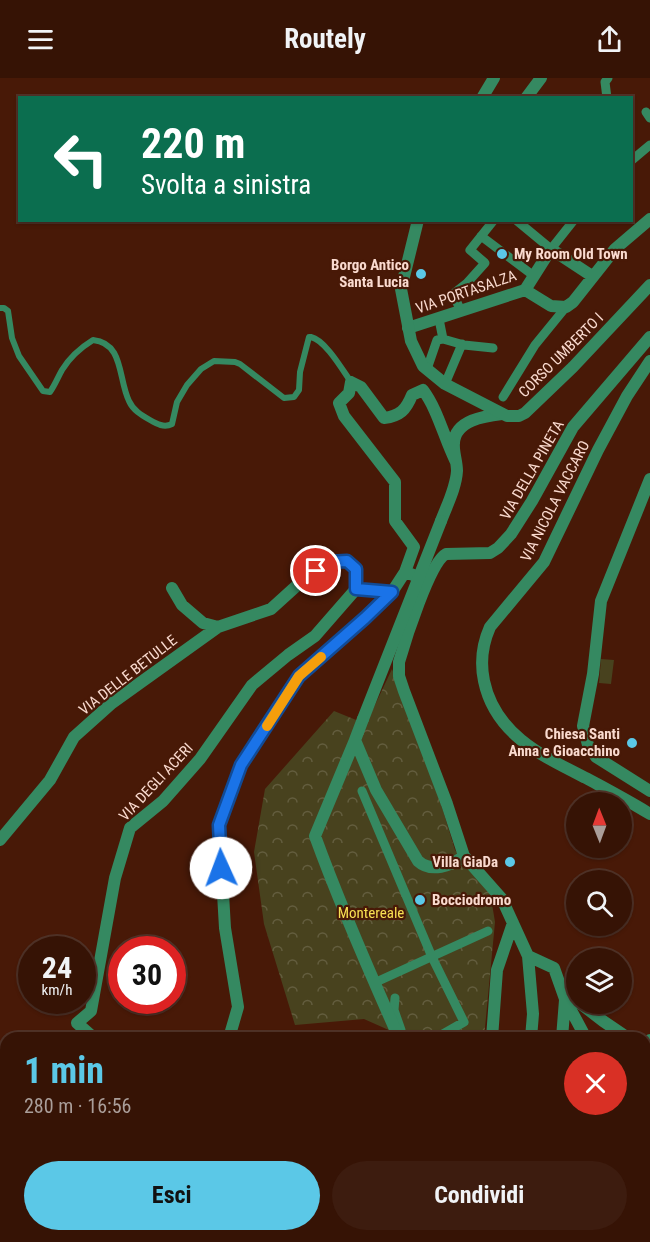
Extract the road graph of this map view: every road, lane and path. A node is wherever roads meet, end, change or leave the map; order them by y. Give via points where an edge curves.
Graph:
1 (494, 78) edge
2 (542, 78) edge
3 (608, 78) edge
4 (483, 96) edge
5 (528, 96) edge
6 (607, 96) edge
7 (650, 145) edge
8 (633, 159) edge
9 (650, 219) edge
10 (418, 222) edge
11 (492, 222) edge
12 (518, 222) edge
13 (572, 222) edge
14 (481, 236) junction
15 (551, 249) junction
16 (534, 276) junction
17 (592, 276) junction
18 (650, 285) edge
19 (525, 290) junction
20 (566, 307) junction
21 (0, 308) edge
22 (461, 311) junction
23 (439, 319) junction
24 (408, 328) junction
25 (650, 337) edge
26 (443, 339) junction
27 (462, 344) junction
28 (493, 348) dead end
29 (650, 361) edge
30 (425, 368) junction
31 (351, 382) junction
32 (445, 384) junction
33 (503, 397) dead end
34 (502, 414) junction
35 (456, 462) junction
36 (650, 479) edge
37 (405, 572) junction
38 (428, 581) junction
39 (172, 588) dead end
40 (356, 589) junction
41 (392, 592) junction
42 (218, 627) junction
43 (355, 740) junction
44 (362, 791) dead end
45 (650, 791) edge
46 (650, 814) edge
47 (0, 840) edge
48 (464, 856) junction
49 (513, 923) junction
50 (488, 931) dead end
51 (528, 956) junction
52 (432, 957) junction
53 (374, 983) junction
54 (566, 991) edge
55 (395, 998) dead end
56 (567, 1014) edge
57 (575, 1014) edge
58 (594, 1014) edge
59 (577, 1022) junction
60 (87, 1032) edge
61 (231, 1032) edge
62 (396, 1032) edge
63 (403, 1032) edge
64 (446, 1032) edge
65 (492, 1032) edge
66 (531, 1032) edge
67 (563, 1032) edge
68 (583, 1032) edge
69 (588, 1032) edge
70 (619, 1032) edge

1 - 4 street
2 - 5 street
3 - 6 street
7 - 8 street
9 - 17 street via 615,249
10 - 24 street via 401,289
11 - 14 street
12 - 15 street
13 - 15 street
14 - 16 street
14 - 22 street via 470,250 485,263 453,294
15 - 16 street, VIA PORTASALZA
15 - 17 street
16 - 19 street, VIA PORTASALZA
17 - 20 street
18 - 34 street, CORSO UMBERTO I via 525,413 514,417
19 - 20 street via 551,306
19 - 22 street, VIA PORTASALZA
20 - 33 street via 522,362
21 - 31 lane via 8,311 19,356 43,391 53,389 62,370 85,345 93,340 106,343 114,349 129,402 137,412 164,426 172,424 177,402 187,385 214,361 235,362 284,398 294,397 311,337 317,338
22 - 23 street, VIA PORTASALZA
23 - 24 street, VIA PORTASALZA
23 - 26 street
24 - 30 street
25 - 38 street, VIA DELLA PINETA via 573,427 511,534 490,553 446,554
26 - 27 street
26 - 30 street via 437,340
27 - 28 street
27 - 32 street
29 - 46 street, VIA NICOLA VACCARO via 598,450 544,562 490,627 482,657 492,706 522,742
30 - 32 street
31 - 35 street via 361,387 384,418 403,412 412,395 423,390 431,400
31 - 37 street via 349,393 339,403 344,416 395,482 395,522 414,547
32 - 34 street
34 - 35 street, CORSO UMBERTO I via 468,422 458,431 454,440
35 - 43 street, CORSO UMBERTO I, bridge via 455,480 441,521
36 - 45 street via 601,601 584,726 588,745 596,757
37 - 38 street
37 - 41 street
38 - 48 street, VIA DELLA PINETA via 403,647 399,676
39 - 42 street via 182,605 203,623
40 - 41 street
40 - 42 street, VIA DELLE BETULLE via 356,569 347,561 328,562 271,609
40 - 60 street, VIA DEGLI ACERI via 315,636 252,685 200,759 163,801 130,828 115,878 91,1011 77,1023
41 - 61 street via 299,676 241,765 219,825 225,928 238,1007
42 - 47 street, VIA DELLE BETULLE via 120,698 74,737 50,780
43 - 48 street via 376,790 418,861 427,867 443,867
43 - 53 street, CORSO UMBERTO I via 315,836
44 - 52 street
48 - 49 street via 502,899
49 - 51 street
49 - 65 street via 497,970
50 - 52 street
51 - 54 street via 554,968
51 - 66 street
52 - 53 street
52 - 64 street via 464,1022
53 - 62 street, CORSO UMBERTO I
55 - 63 street via 394,1010
56 - 67 street
57 - 59 street
58 - 70 street
59 - 68 street
59 - 69 street

